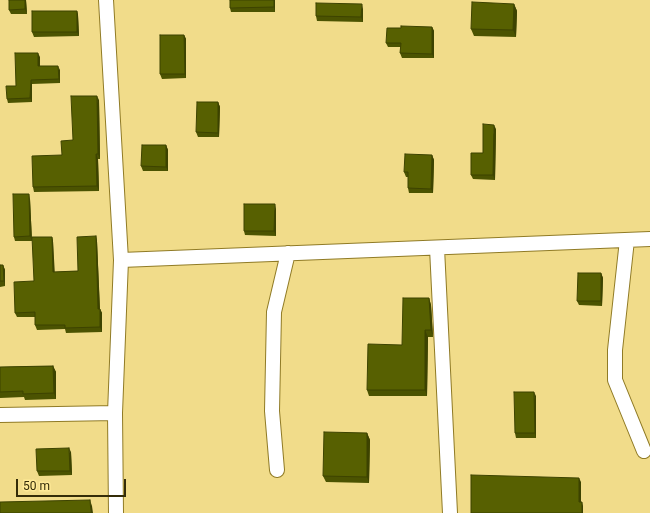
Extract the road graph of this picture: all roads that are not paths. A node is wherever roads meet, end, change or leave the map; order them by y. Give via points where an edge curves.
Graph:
1 (106, 0) edge
2 (650, 239) edge
3 (627, 240) junction
4 (437, 248) junction
5 (288, 253) junction
6 (121, 260) junction
7 (115, 413) junction
8 (0, 415) edge
9 (644, 451) dead end
10 (277, 470) dead end
11 (116, 513) edge
12 (450, 513) edge

1 - 6 street
2 - 3 street
3 - 4 street
3 - 9 street via 615,350 615,380
4 - 5 street
4 - 12 street
5 - 6 street
5 - 10 street via 274,312 272,411
6 - 7 street
7 - 8 street
7 - 11 street

